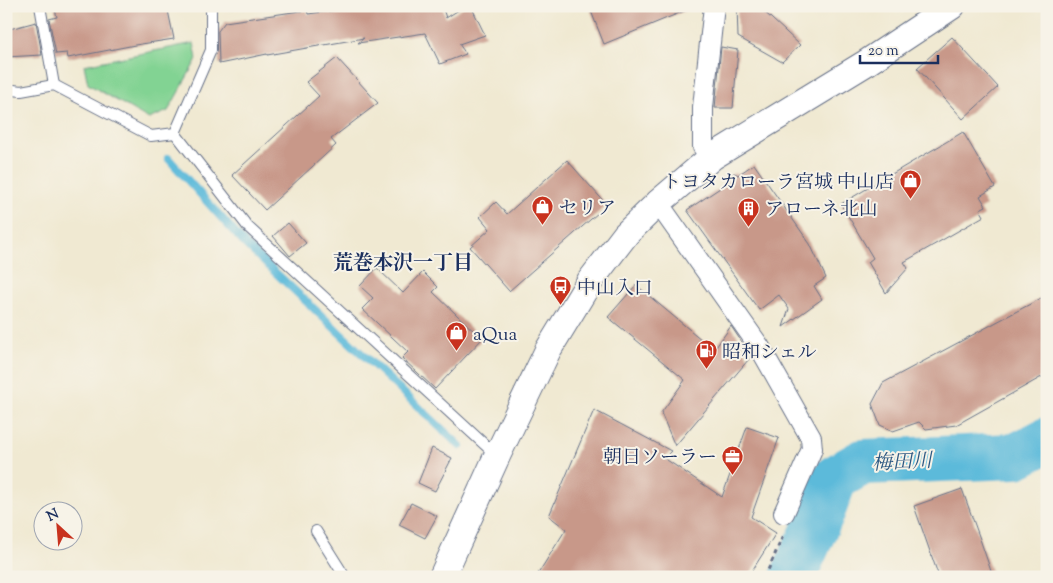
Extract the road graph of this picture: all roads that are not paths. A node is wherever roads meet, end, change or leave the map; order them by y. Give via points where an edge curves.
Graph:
1 (40, 6) edge
2 (211, 6) edge
3 (714, 6) edge
4 (952, 6) edge
5 (54, 85) junction
6 (6, 89) edge
7 (175, 133) junction
8 (712, 157) junction
9 (658, 203) junction
10 (497, 456) junction
11 (784, 513) road end
12 (316, 531) dead end
13 (345, 577) edge
14 (442, 577) edge

1 - 5 lane
2 - 7 lane via 211,50
3 - 8 street via 703,107 704,147
4 - 8 street
5 - 6 lane via 22,91
5 - 7 lane via 151,136
7 - 10 lane via 248,227
8 - 9 street
9 - 10 street via 626,234 590,281 548,350
9 - 11 street via 759,346 811,438 812,449
10 - 14 street
12 - 13 lane

